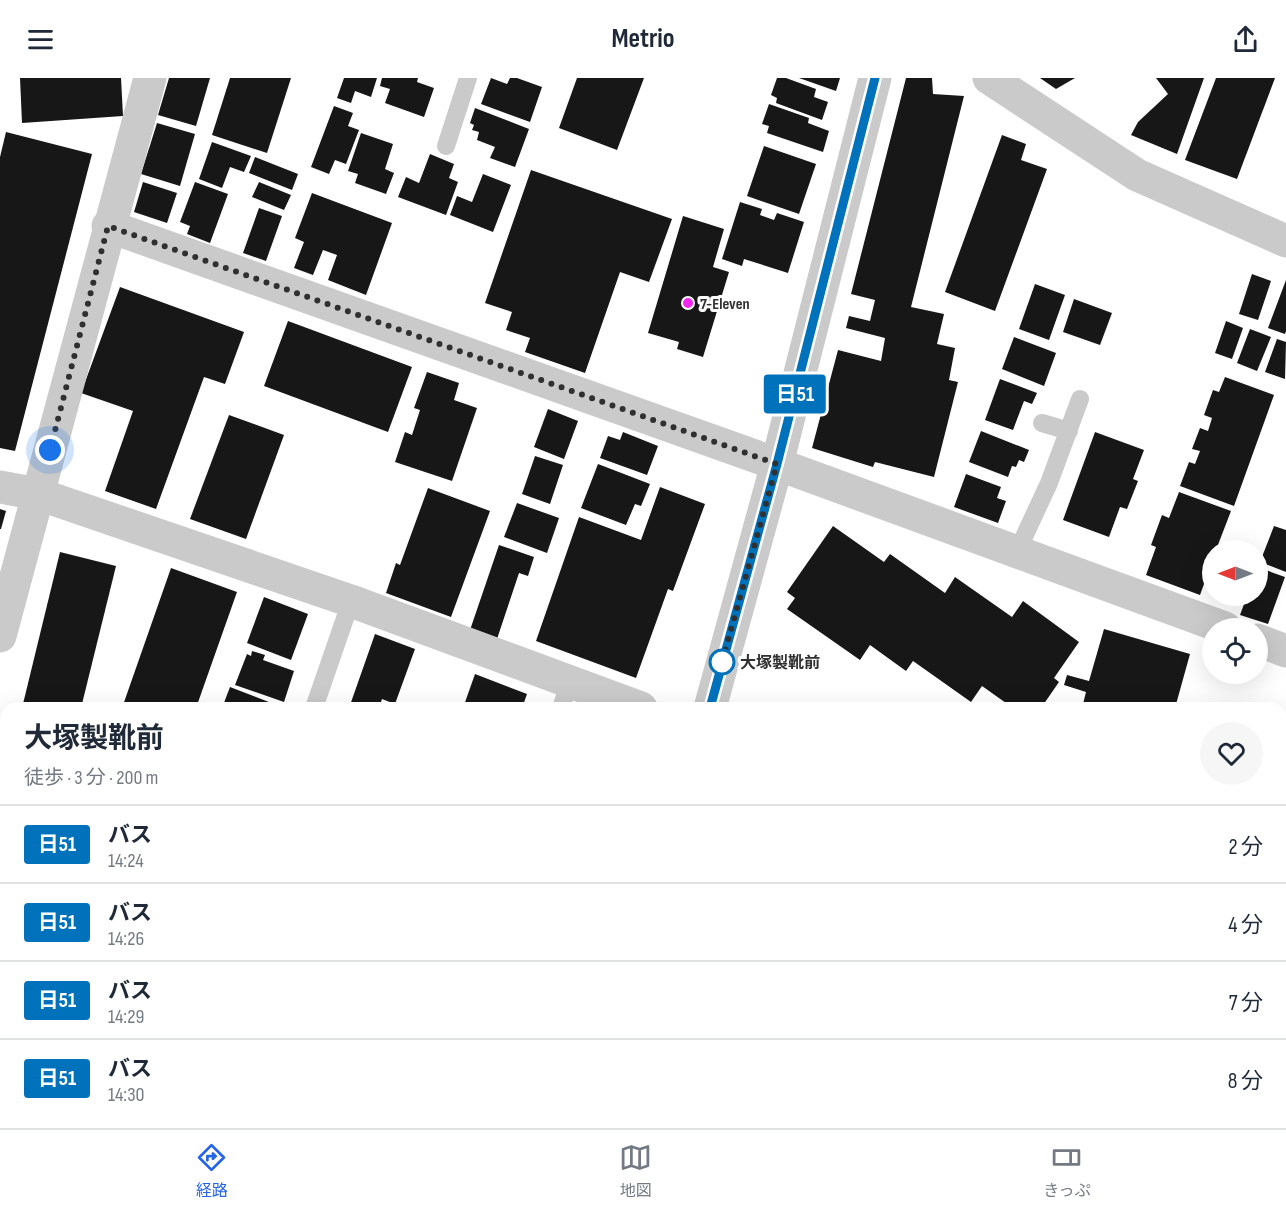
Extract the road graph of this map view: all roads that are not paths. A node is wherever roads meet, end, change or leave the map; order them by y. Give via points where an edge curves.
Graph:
1 (150, 78) edge
2 (468, 78) edge
3 (875, 78) edge
4 (989, 78) edge
5 (446, 146) dead end
6 (108, 226) junction
7 (1286, 241) edge
8 (1080, 399) dead end
9 (1042, 423) dead end
10 (1069, 431) junction
11 (777, 464) junction
12 (0, 487) edge
13 (38, 494) junction
14 (1017, 552) junction
15 (351, 602) junction
16 (1202, 620) edge
17 (0, 636) edge
18 (1268, 644) edge
19 (1286, 651) edge
20 (565, 695) edge
21 (316, 702) edge
22 (606, 702) edge
23 (712, 702) edge

1 - 6 street
2 - 5 lane
3 - 11 street
4 - 7 street via 1137,176
6 - 11 street
6 - 13 street
8 - 10 lane
9 - 10 lane
10 - 14 lane
11 - 14 street
11 - 23 street
12 - 13 street
13 - 15 street
13 - 17 street
14 - 16 street
15 - 20 street
15 - 21 lane
18 - 19 street
20 - 22 street

